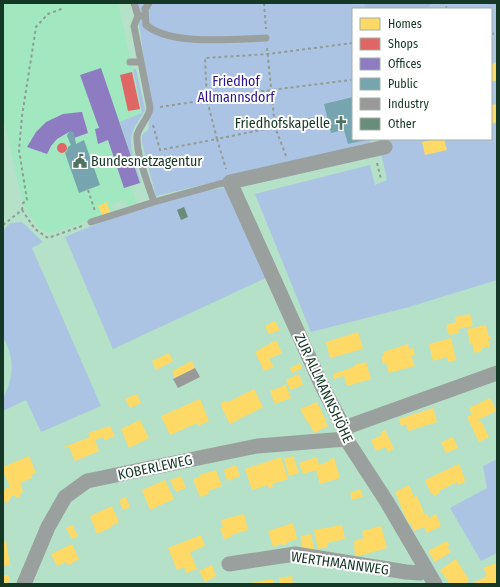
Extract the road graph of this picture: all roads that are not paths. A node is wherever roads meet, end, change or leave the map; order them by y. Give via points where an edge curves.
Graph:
1 (134, 3) edge
2 (149, 3) edge
3 (142, 16) junction
4 (266, 38) road end
5 (130, 62) dead end
6 (140, 62) junction
7 (379, 148) road end
8 (230, 182) junction
9 (154, 202) junction
10 (91, 222) road end
11 (497, 373) edge
12 (345, 433) junction
13 (230, 564) dead end
14 (426, 569) junction
15 (24, 584) edge
16 (435, 584) edge

1 - 3 lane
2 - 3 lane
3 - 4 lane via 146,25 168,35 212,40
3 - 6 lane via 134,26
5 - 6 lane
6 - 9 lane via 150,111 137,135
7 - 8 street via 257,178
8 - 9 lane
8 - 12 street, ZUR ALLMANNSHÖHE
9 - 10 lane
11 - 12 street, KOBERLEWEG
12 - 14 street, ZUR ALLMANNSHÖHE
12 - 15 street, KOBERLEWEG via 257,446 87,481 65,497 48,527
13 - 14 street, WERTHMANNWEG via 295,554 406,572 420,573
14 - 16 street, ZUR ALLMANNSHÖHE

